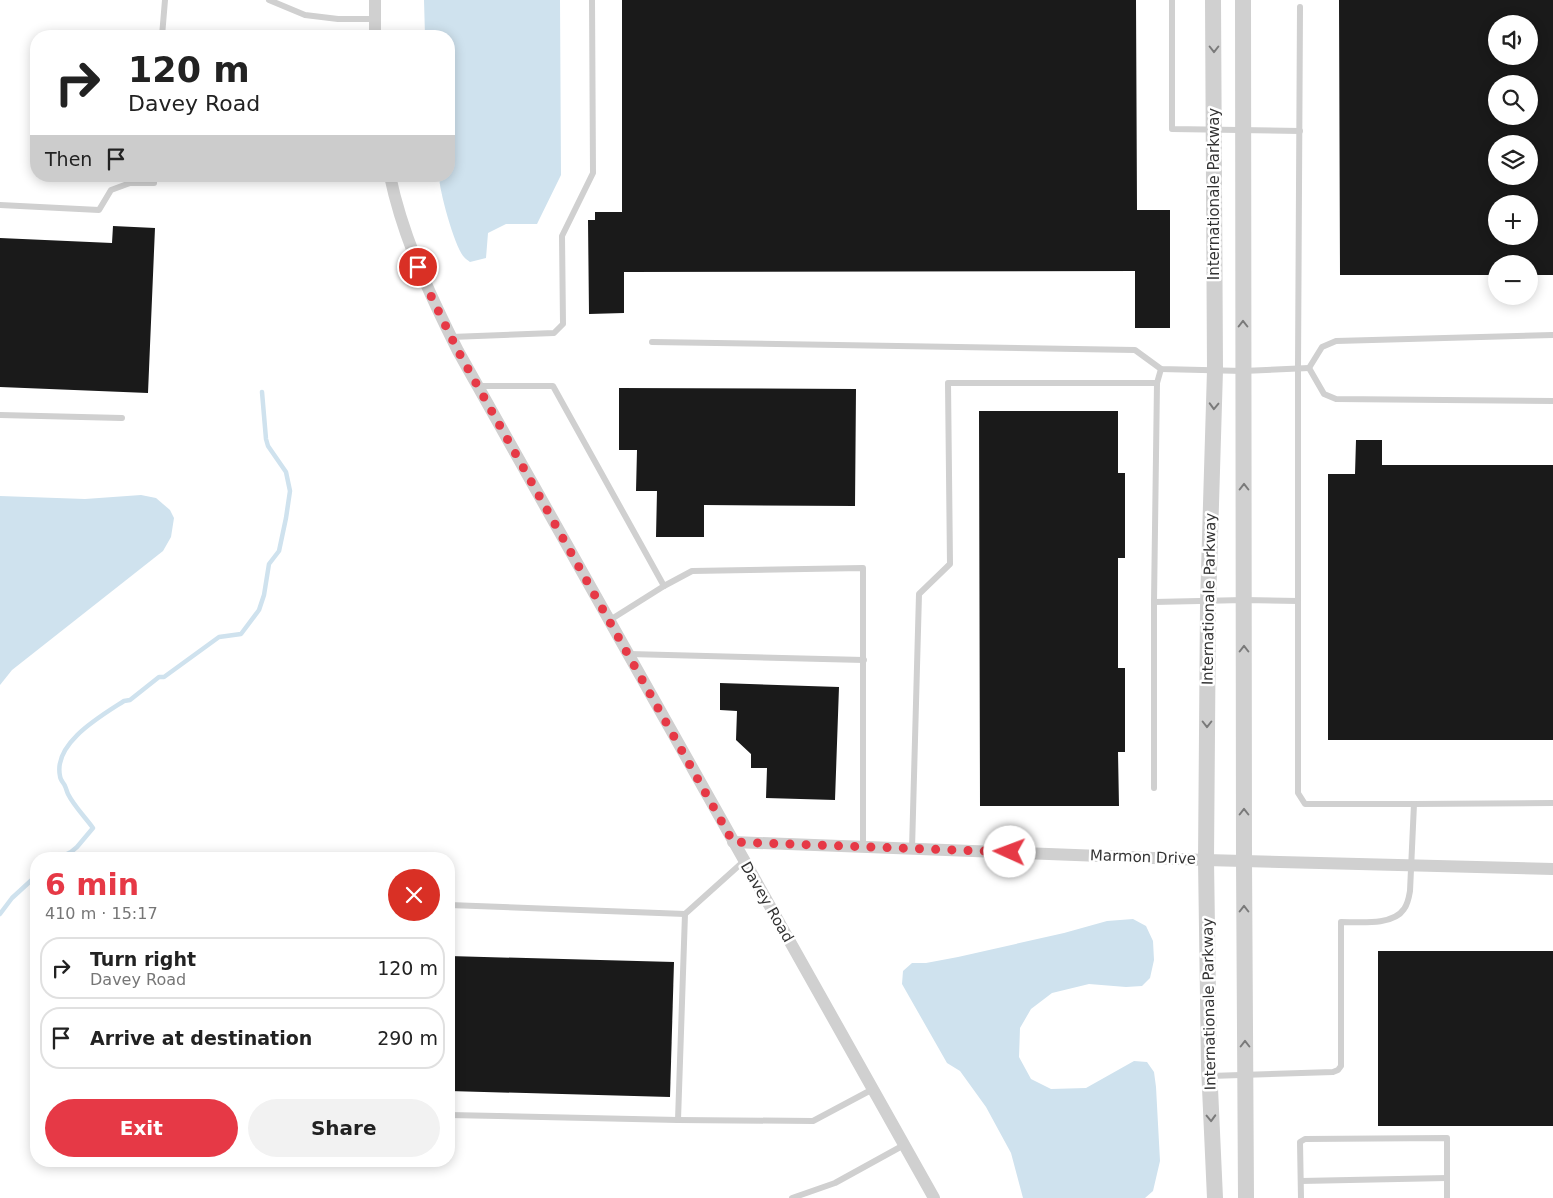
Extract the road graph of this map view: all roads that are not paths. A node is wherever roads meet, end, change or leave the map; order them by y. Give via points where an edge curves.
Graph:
1 (165, 0) edge
2 (269, 0) edge
3 (375, 0) edge
4 (592, 0) edge
5 (1172, 0) edge
6 (1213, 0) edge
7 (1243, 0) edge
8 (1300, 8) dead end
9 (375, 18) junction
10 (162, 30) edge
11 (375, 30) edge
12 (1214, 129) junction
13 (1243, 130) junction
14 (1300, 130) junction
15 (154, 182) edge
16 (392, 182) edge
17 (0, 205) edge
18 (1553, 335) edge
19 (451, 337) junction
20 (652, 342) dead end
21 (1298, 368) junction
22 (1309, 368) junction
23 (1161, 369) junction
24 (1215, 370) junction
25 (1243, 371) junction
26 (1157, 383) junction
27 (478, 386) junction
28 (1553, 401) edge
29 (0, 415) edge
30 (122, 418) dead end
31 (664, 586) junction
32 (1244, 600) junction
33 (1298, 601) junction
34 (1154, 602) junction
35 (1208, 602) junction
36 (610, 620) junction
37 (629, 654) junction
38 (864, 660) junction
39 (1154, 788) dead end
40 (1553, 803) edge
41 (1414, 804) junction
42 (733, 842) junction
43 (863, 847) junction
44 (912, 848) junction
45 (1206, 860) junction
46 (1244, 861) junction
47 (744, 862) junction
48 (1412, 865) junction
49 (1553, 869) edge
50 (455, 905) edge
51 (685, 914) junction
52 (1245, 1075) junction
53 (1210, 1076) junction
54 (873, 1089) junction
55 (455, 1115) edge
56 (678, 1120) junction
57 (904, 1144) junction
58 (1447, 1178) junction
59 (1301, 1181) junction
60 (792, 1198) edge
61 (934, 1198) edge
62 (1215, 1198) edge
63 (1246, 1198) edge
64 (1301, 1198) edge
65 (1447, 1198) edge

1 - 10 lane
2 - 9 lane via 304,15 338,19
3 - 9 street
4 - 19 lane via 593,173 562,236 563,324 554,333
5 - 12 lane via 1172,129
6 -> 12 street, Internationale Parkway
7 - 13 street, Internationale Parkway
8 - 14 lane
9 - 11 street
12 - 13 lane
12 - 24 street, Internationale Parkway
13 - 14 lane
25 -> 13 street, Internationale Parkway
14 - 21 lane
15 - 17 lane via 130,183 111,190 99,210
16 - 19 street, Davey Road via 412,252
18 - 22 lane via 1336,341 1322,347
19 - 27 street, Davey Road
20 - 23 lane via 1135,350
21 - 22 lane
21 - 25 lane
21 - 33 lane
22 - 28 lane via 1324,394 1336,399
23 - 24 lane
23 - 26 lane
24 - 25 lane
24 -> 35 street, Internationale Parkway
32 -> 25 street, Internationale Parkway
26 - 34 lane
26 - 44 lane via 948,383 950,564 919,594
27 - 31 lane via 553,386
27 - 36 street, Davey Road
29 - 30 lane
31 - 36 lane
31 - 38 lane via 692,571 863,568
32 - 33 lane
32 - 35 lane
46 -> 32 street, Internationale Parkway
33 - 41 lane via 1298,793 1305,804
34 - 35 lane
34 - 39 lane
35 -> 45 street, Internationale Parkway
36 - 37 street, Davey Road
37 - 38 lane
37 - 42 street, Davey Road
38 - 43 lane
40 - 41 lane
41 - 48 lane
42 - 43 street, Marmon Drive
42 - 47 street, Davey Road
43 - 44 street, Marmon Drive
44 - 45 street, Marmon Drive
45 - 46 street, Marmon Drive
45 - 53 street, Internationale Parkway
46 - 48 street, Marmon Drive
52 -> 46 street, Internationale Parkway
47 - 51 lane
47 - 54 street, Davey Road
48 - 49 street, Marmon Drive
48 - 52 lane via 1408,901 1398,917 1382,921 1341,922 1341,1066 1338,1070
50 - 51 lane
51 - 56 lane
52 - 53 lane
52 - 63 street, Internationale Parkway
53 -> 62 street, Internationale Parkway
54 - 56 lane via 813,1121
54 - 57 street, Davey Road
55 - 56 lane
57 - 60 lane via 835,1183
57 - 61 street, Davey Road
58 - 59 lane
58 - 59 lane via 1447,1138 1305,1139 1300,1142
58 - 65 lane
59 - 64 lane

